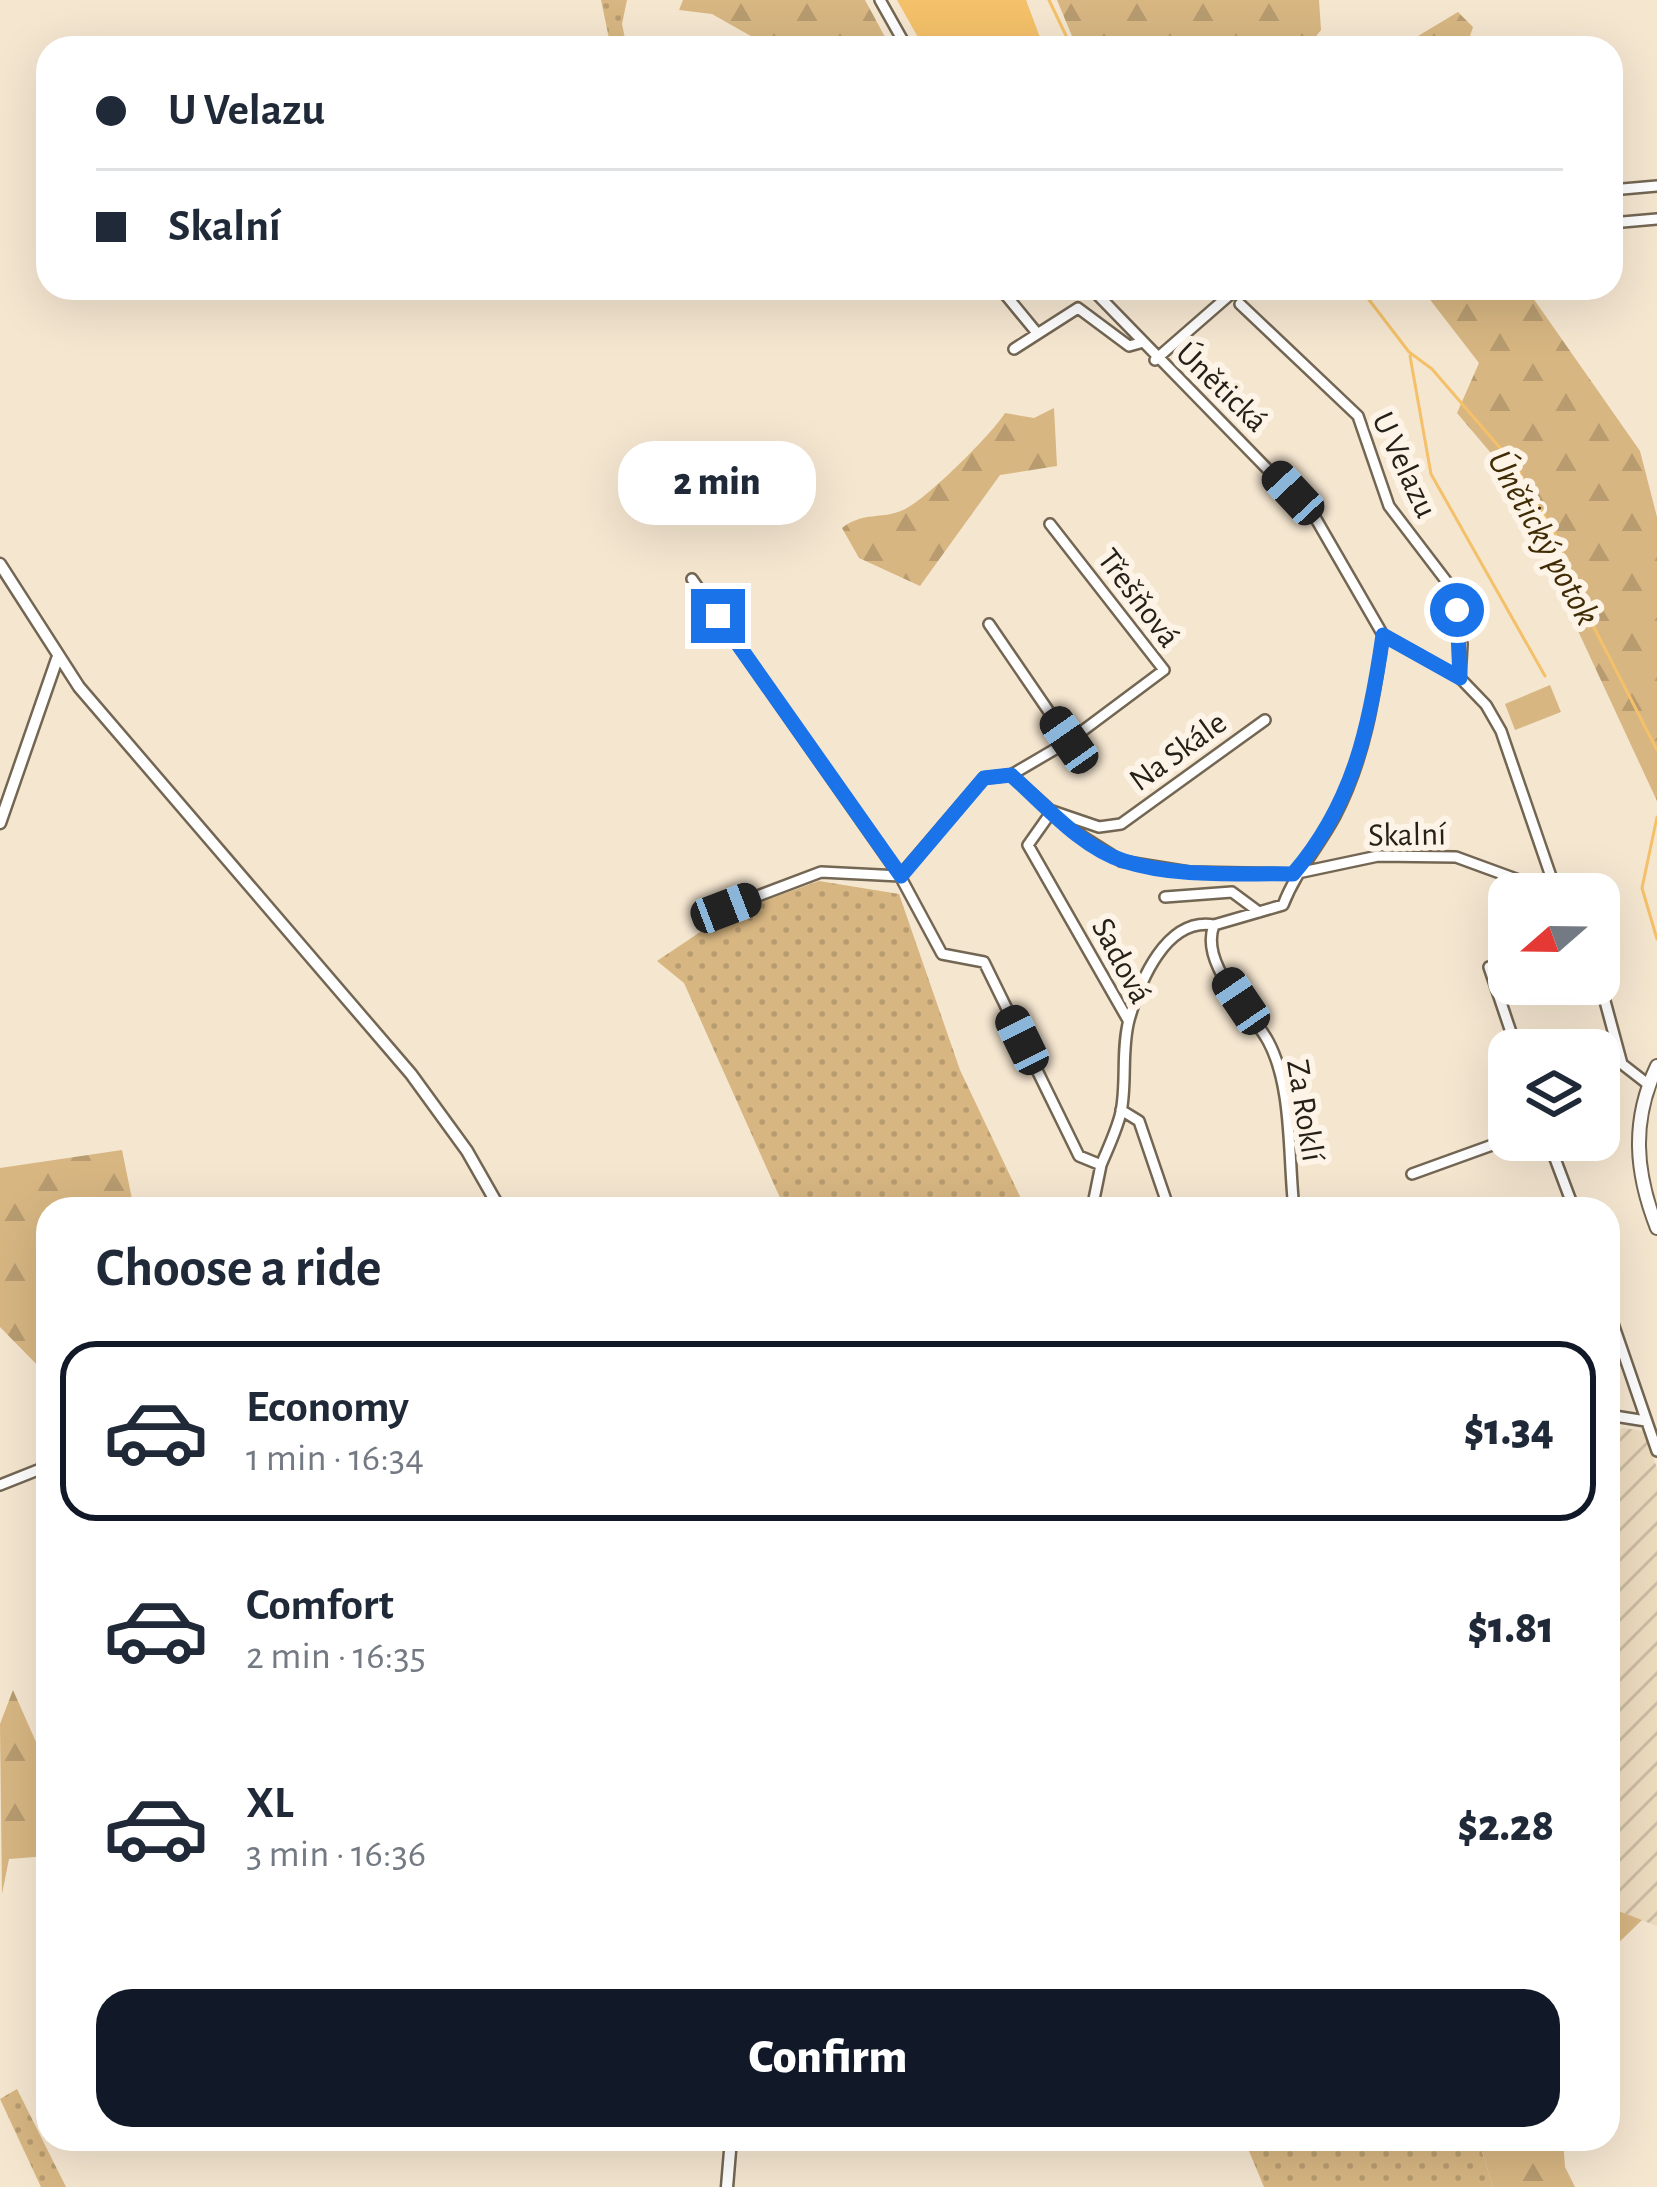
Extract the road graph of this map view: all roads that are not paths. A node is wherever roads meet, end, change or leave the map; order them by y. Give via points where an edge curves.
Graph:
1 (880, 0) edge
2 (900, 36) edge
3 (1657, 186) edge
4 (1623, 189) edge
5 (1657, 219) edge
6 (1623, 222) edge
7 (1010, 300) edge
8 (1100, 300) edge
9 (1223, 300) edge
10 (1240, 304) dead end
11 (1036, 333) junction
12 (1141, 343) junction
13 (1014, 349) dead end
14 (1156, 360) junction
15 (1050, 524) dead end
16 (0, 563) edge
17 (692, 579) dead end
18 (989, 624) dead end
19 (1383, 635) junction
20 (58, 659) junction
21 (1460, 678) junction
22 (1265, 720) dead end
23 (1069, 740) junction
24 (1011, 775) junction
25 (1052, 811) junction
26 (0, 824) edge
27 (1500, 873) edge
28 (1550, 873) edge
29 (1293, 874) junction
30 (901, 876) junction
31 (1165, 897) dead end
32 (726, 908) dead end
33 (1258, 912) junction
34 (1214, 925) junction
35 (1606, 1005) edge
36 (1129, 1021) junction
37 (1657, 1066) edge
38 (1649, 1085) junction
39 (1121, 1110) junction
40 (1488, 1147) edge
41 (1556, 1161) edge
42 (1101, 1165) junction
43 (1412, 1174) dead end
44 (493, 1197) edge
45 (1094, 1197) edge
46 (1165, 1197) edge
47 (1293, 1197) edge
48 (1569, 1197) edge
49 (1657, 1228) edge
50 (1620, 1344) edge
51 (1620, 1417) edge
52 (1646, 1420) junction
53 (1657, 1451) edge
54 (36, 1473) edge
55 (0, 1485) edge
56 (730, 2151) edge
57 (728, 2187) edge

1 - 2 street
3 - 4 street
5 - 6 street
7 - 11 street
8 - 12 street, Únětická
9 - 14 street
10 - 21 street, U Velazu via 1358,416 1389,506 1447,582 1462,644
11 - 12 street via 1078,308 1129,346
11 - 13 street
12 - 14 street, Únětická
14 - 19 street, Únětická via 1316,519
15 - 23 street, Třešňová via 1164,670
16 - 20 street
17 - 30 street
18 - 23 street
19 - 21 street
19 - 29 street via 1360,759 1336,815
20 - 26 street
20 - 44 street via 411,1074
21 - 28 street via 1502,731
22 - 25 street, Na Skále via 1120,824 1099,827
23 - 24 street, Třešňová
24 - 25 street, Skalní
24 - 30 street via 984,778
25 - 29 street, Skalní via 1121,861
25 - 36 street, Sadová via 1028,845
27 - 29 street, Skalní via 1456,857 1378,856
29 - 33 street via 1283,904
30 - 32 street via 821,872
30 - 42 street via 941,954 984,962 1079,1156
31 - 33 street via 1232,892
33 - 34 street
34 - 36 street via 1175,933
34 - 47 street, Za Roklí via 1216,962 1278,1063
35 - 38 street via 1622,1064
36 - 39 street, Sadová
37 - 38 main road
38 - 49 main road via 1636,1143
39 - 42 street, Sadová
39 - 46 street via 1139,1121
40 - 43 street
41 - 48 street
42 - 45 street, Sadová
50 - 52 street
51 - 52 street
52 - 53 street
54 - 55 street
56 - 57 street

